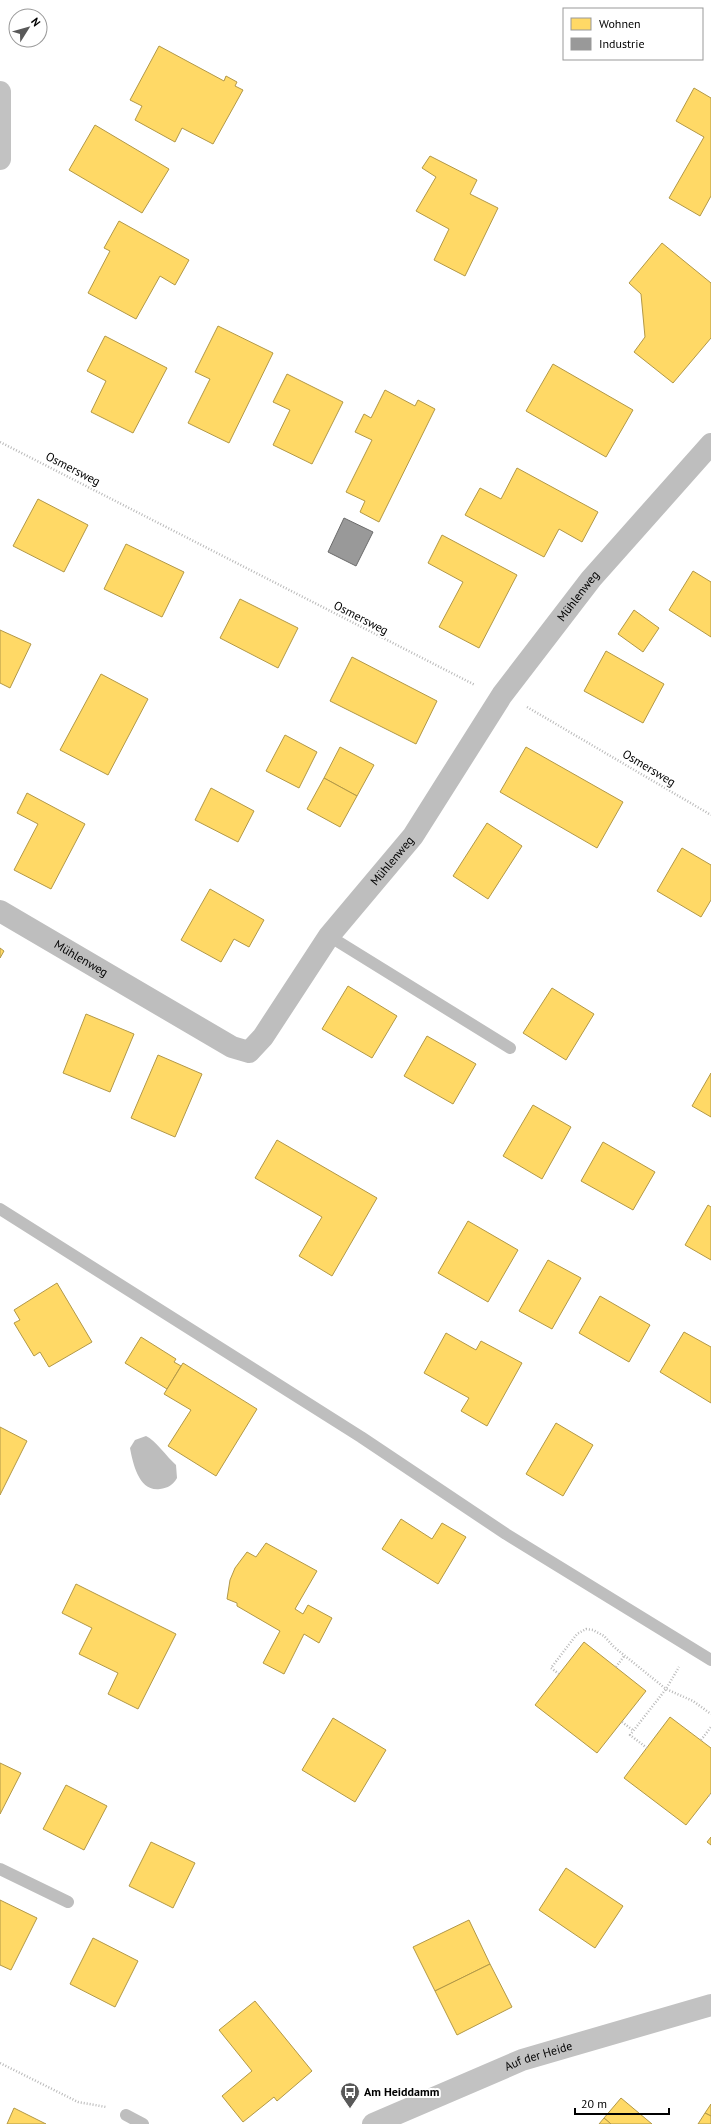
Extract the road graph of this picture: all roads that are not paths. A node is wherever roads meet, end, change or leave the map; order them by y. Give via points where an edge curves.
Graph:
1 (0, 92) edge
2 (0, 159) edge
3 (711, 444) edge
4 (0, 911) edge
5 (329, 936) junction
6 (510, 1048) dead end
7 (0, 1209) edge
8 (711, 1660) edge
9 (0, 1869) edge
10 (68, 1902) dead end
11 (711, 2004) edge
12 (126, 2115) road end
13 (143, 2124) edge
14 (373, 2124) edge

1 - 2 street
3 - 5 street, Mühlenweg via 591,579 502,696 413,836
4 - 5 street, Mühlenweg via 232,1047 249,1052 263,1037
5 - 6 lane
7 - 8 lane via 361,1437 506,1534
9 - 10 lane
11 - 14 street, Auf der Heide via 522,2060
12 - 13 lane

